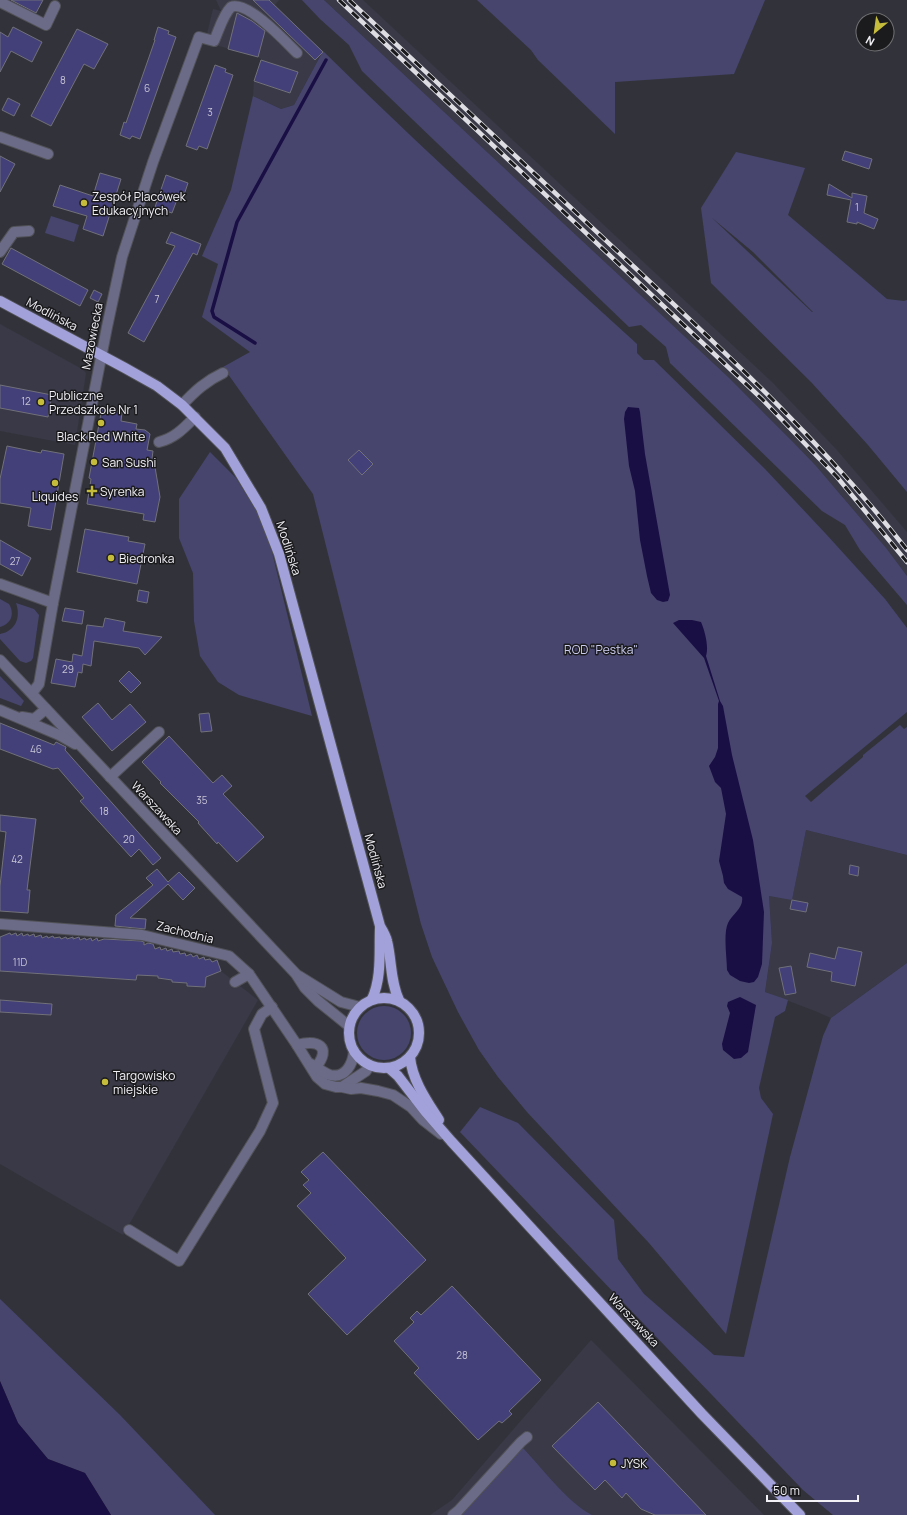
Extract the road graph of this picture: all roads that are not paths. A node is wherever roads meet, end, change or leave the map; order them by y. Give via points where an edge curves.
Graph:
1 (0, 2) edge
2 (55, 6) dead end
3 (297, 53) dead end
4 (0, 137) edge
5 (48, 154) dead end
6 (30, 231) dead end
7 (0, 252) edge
8 (0, 300) edge
9 (102, 355) junction
10 (223, 373) dead end
11 (182, 405) junction
12 (195, 417) junction
13 (159, 442) dead end
14 (0, 584) edge
15 (53, 603) junction
16 (0, 660) edge
17 (32, 693) junction
18 (46, 709) junction
19 (0, 710) edge
20 (15, 717) junction
21 (159, 732) dead end
22 (82, 747) junction
23 (110, 777) junction
24 (0, 924) edge
25 (380, 926) junction
26 (248, 974) junction
27 (296, 974) junction
28 (235, 982) dead end
29 (372, 999) junction
30 (399, 1000) junction
31 (360, 1006) junction
32 (272, 1007) junction
33 (349, 1026) junction
34 (298, 1045) junction
35 (354, 1051) junction
36 (410, 1057) junction
37 (313, 1065) junction
38 (370, 1065) junction
39 (388, 1068) junction
40 (342, 1087) junction
41 (451, 1141) junction
42 (129, 1230) dead end
43 (527, 1437) dead end
44 (453, 1515) edge
45 (800, 1515) edge

1 - 2 street via 46,25
3 - 9 street, Mazowiecka via 262,16 246,4 238,3 231,6 214,41 198,37 122,257
4 - 5 street
6 - 7 street via 14,232
8 - 9 main road, Modlińska
9 - 11 main road, Modlińska via 157,386
9 - 15 street, Mazowiecka
10 - 11 street via 209,380
11 - 12 main road, Modlińska
12 - 13 street via 169,440
12 - 25 main road, Modlińska via 225,448 261,508 279,554
14 - 15 street
15 - 17 street, Mazowiecka via 39,684
16 - 17 street, Warszawska
17 - 18 street, Warszawska
18 - 20 street via 34,719
18 - 22 street, Warszawska
19 - 20 street
20 - 22 street
21 - 23 street
22 - 23 street, Warszawska
23 - 27 street, Warszawska
24 - 26 street, Zachodnia via 142,935 229,956
25 - 29 main road, Modlińska via 378,978
25 - 30 main road, Modlińska via 387,939 394,990
26 - 28 street
26 - 32 street, Zachodnia
27 - 31 street, Warszawska via 341,1002
27 - 33 street, Warszawska via 318,1002
29 - 30 main road via 385,997
29 - 31 main road
30 - 36 main road via 413,1012 419,1029 417,1047
31 - 33 main road
32 - 34 street, Zachodnia
32 - 42 street via 262,1014 254,1029 273,1103 260,1131 179,1261
33 - 35 main road
34 - 37 street, Zachodnia
34 - 37 street via 317,1043 324,1051 323,1056
35 - 37 street via 353,1060 343,1074 331,1075
35 - 38 main road
36 - 39 main road via 397,1066
36 - 41 main road, Warszawska via 415,1077
37 - 40 street, Zachodnia via 317,1077 325,1084
38 - 39 main road
38 - 40 street via 366,1071
39 - 41 main road, Warszawska via 401,1080
40 - 41 street, Zachodnia via 393,1095
41 - 45 main road, Warszawska via 702,1414
43 - 44 street

